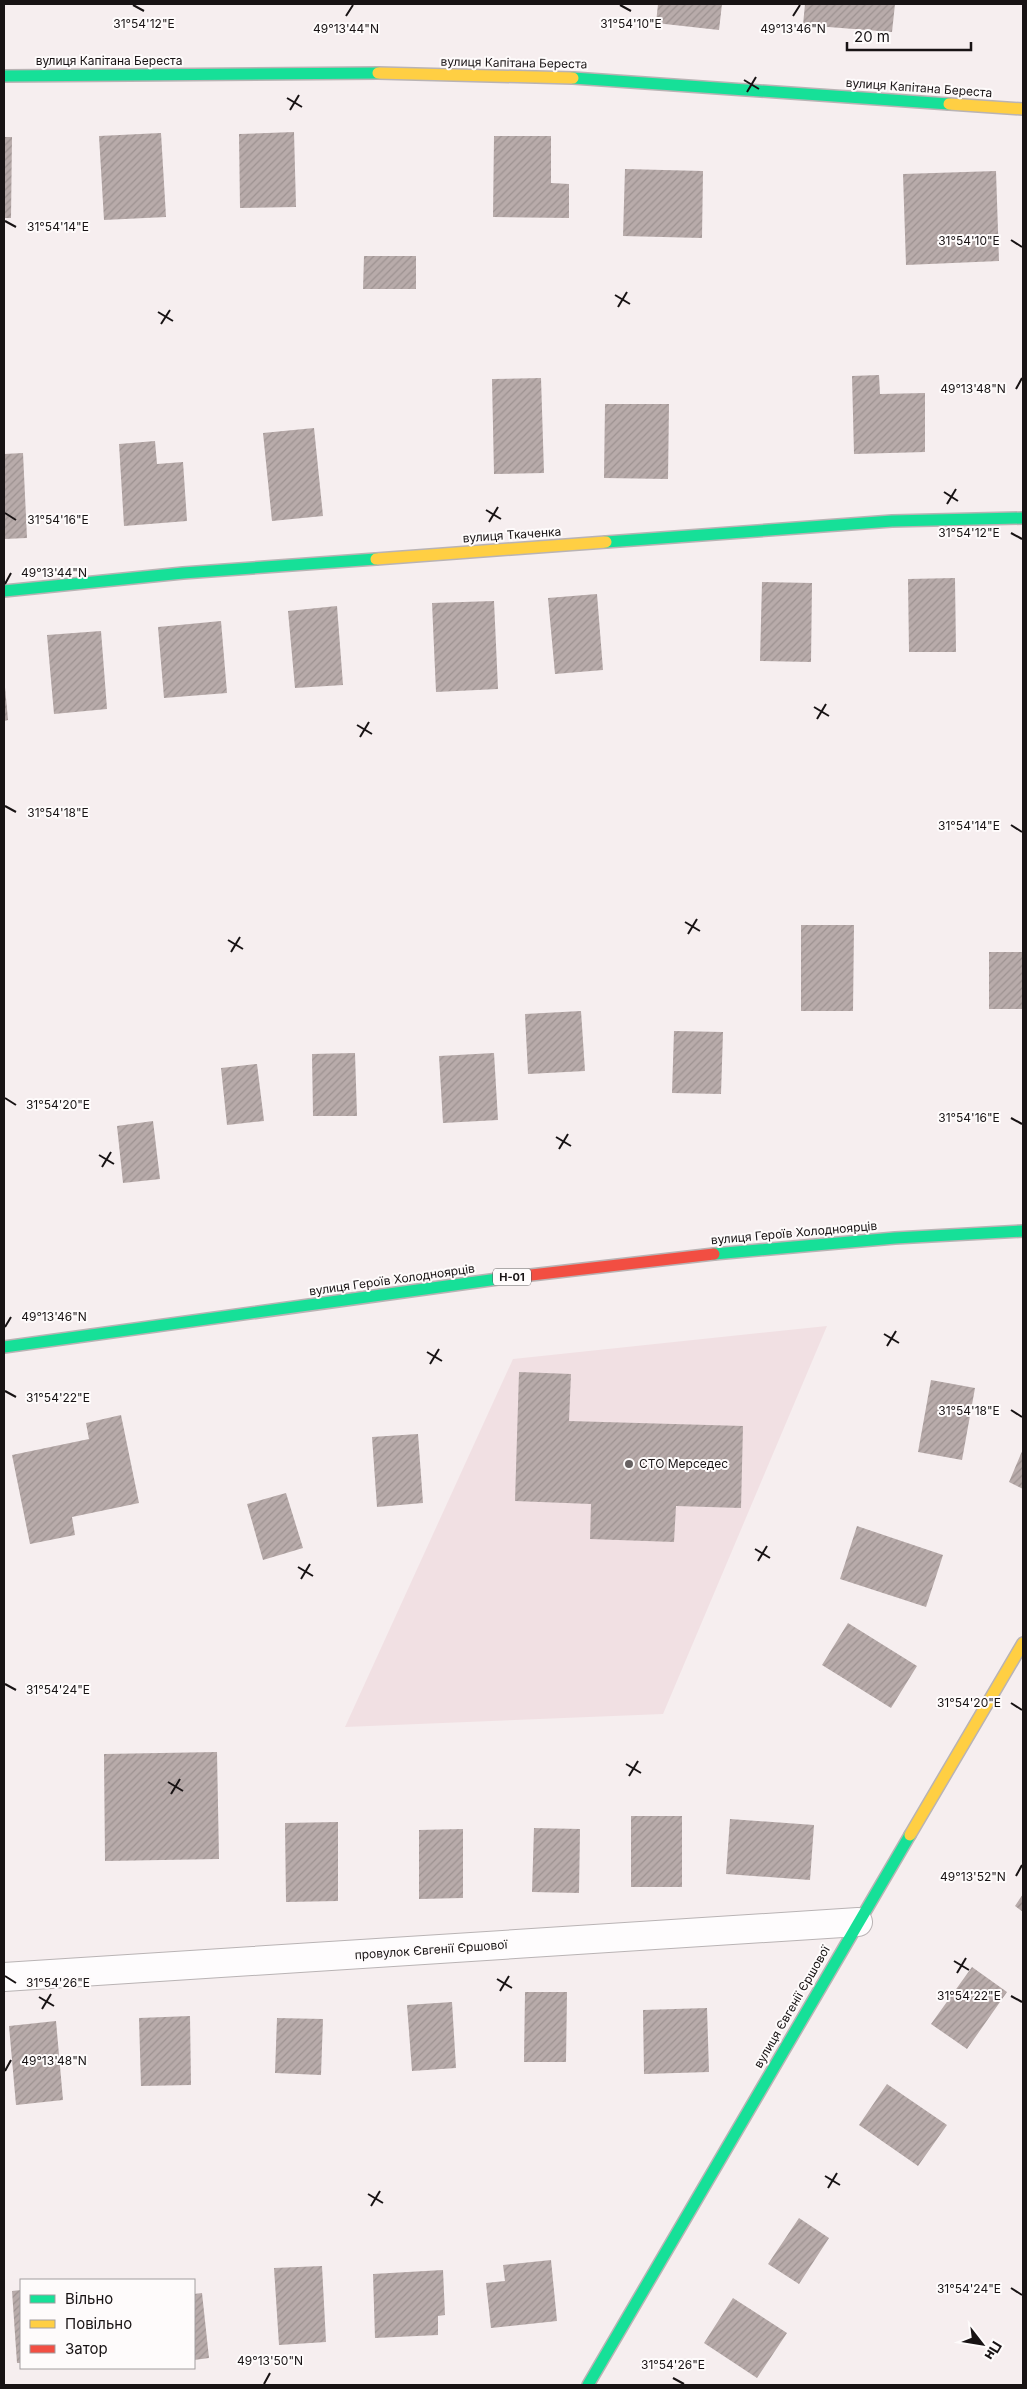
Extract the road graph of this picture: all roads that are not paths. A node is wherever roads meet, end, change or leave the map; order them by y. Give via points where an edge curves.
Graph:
1 (4, 76) edge
2 (1023, 109) edge
3 (1023, 518) edge
4 (4, 591) edge
5 (1023, 1230) edge
6 (4, 1347) edge
7 (1023, 1643) edge
8 (858, 1922) junction
9 (4, 1978) edge
10 (588, 2385) edge

1 - 2 street, вулиця Капітана Береста via 370,73 578,78
3 - 4 street, вулиця Ткаченка via 882,521 184,573
5 - 6 street, вулиця Героїв Холодноярців / Н-01 via 648,1258
7 - 8 street, вулиця Євгенії Єршової
8 - 9 street, провулок Євгенії Єршової
8 - 10 street, вулиця Євгенії Єршової

